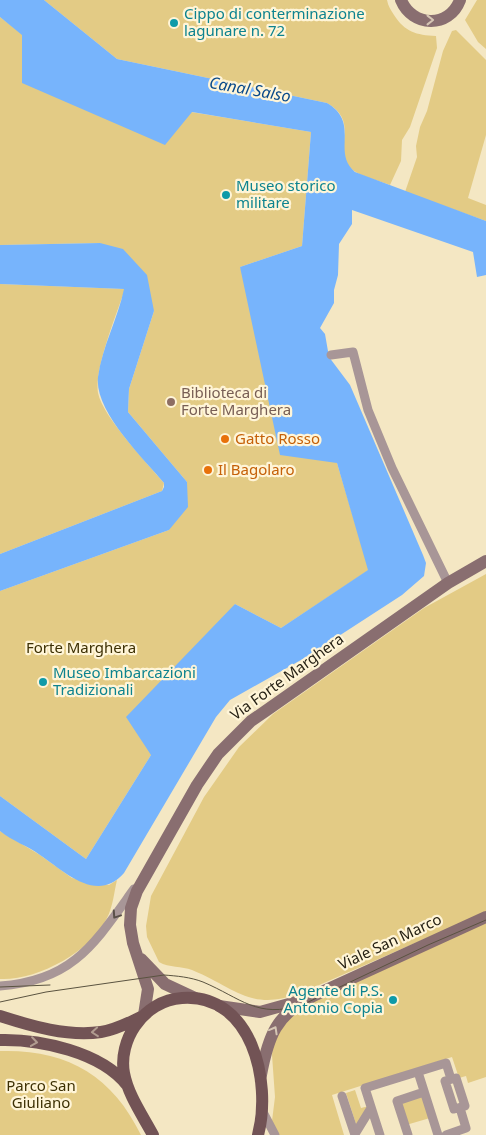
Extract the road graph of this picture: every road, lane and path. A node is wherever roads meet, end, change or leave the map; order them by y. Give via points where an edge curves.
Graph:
1 (401, 0) edge
2 (460, 0) edge
3 (331, 355) dead end
4 (486, 561) edge
5 (448, 583) junction
6 (144, 875) junction
7 (486, 917) edge
8 (134, 947) junction
9 (0, 986) edge
10 (194, 998) junction
11 (308, 998) junction
12 (218, 1006) junction
13 (0, 1016) edge
14 (143, 1016) junction
15 (0, 1040) edge
16 (418, 1072) junction
17 (261, 1075) junction
18 (130, 1090) junction
19 (424, 1092) junction
20 (342, 1096) dead end
21 (372, 1108) junction
22 (263, 1112) junction
23 (260, 1133) edge
24 (460, 1133) edge
25 (153, 1135) edge
26 (275, 1135) edge
27 (355, 1135) edge
28 (380, 1135) edge
29 (408, 1135) edge
30 (438, 1135) edge
31 (446, 1135) edge

1 -> 2 street via 410,14 428,22 445,18
3 - 5 street via 353,352 368,410 392,468
4 - 5 street, Via Forte Marghera
5 - 6 street, Via Forte Marghera via 266,710 228,743 197,785
6 - 8 street, Via Forte Marghera via 131,908 130,932
6 -> 9 street via 104,932 79,957 45,977
7 - 11 street, Viale San Marco
8 - 10 street, Via Forte Marghera via 146,966 165,984
8 - 14 street, Via Forte Marghera via 148,988
10 - 12 main road
10 - 14 main road via 177,998
11 - 12 street, Viale San Marco via 260,1012
17 -> 11 street, Viale San Marco via 276,1024
12 - 17 main road via 242,1028 254,1051
14 -> 13 main road via 110,1030 88,1033 37,1027
14 - 18 main road via 128,1038 124,1057 124,1073
15 -> 18 main road via 30,1041 68,1050 106,1067
16 - 19 street
16 - 21 street via 365,1088
16 - 24 street via 446,1063 451,1079 456,1078 465,1106 460,1108 466,1128
17 - 22 main road
18 - 25 main road
19 - 29 street via 397,1101
19 - 30 street
20 - 27 street
21 - 27 street
21 - 28 street
22 - 23 main road
22 - 26 street
24 - 31 street

